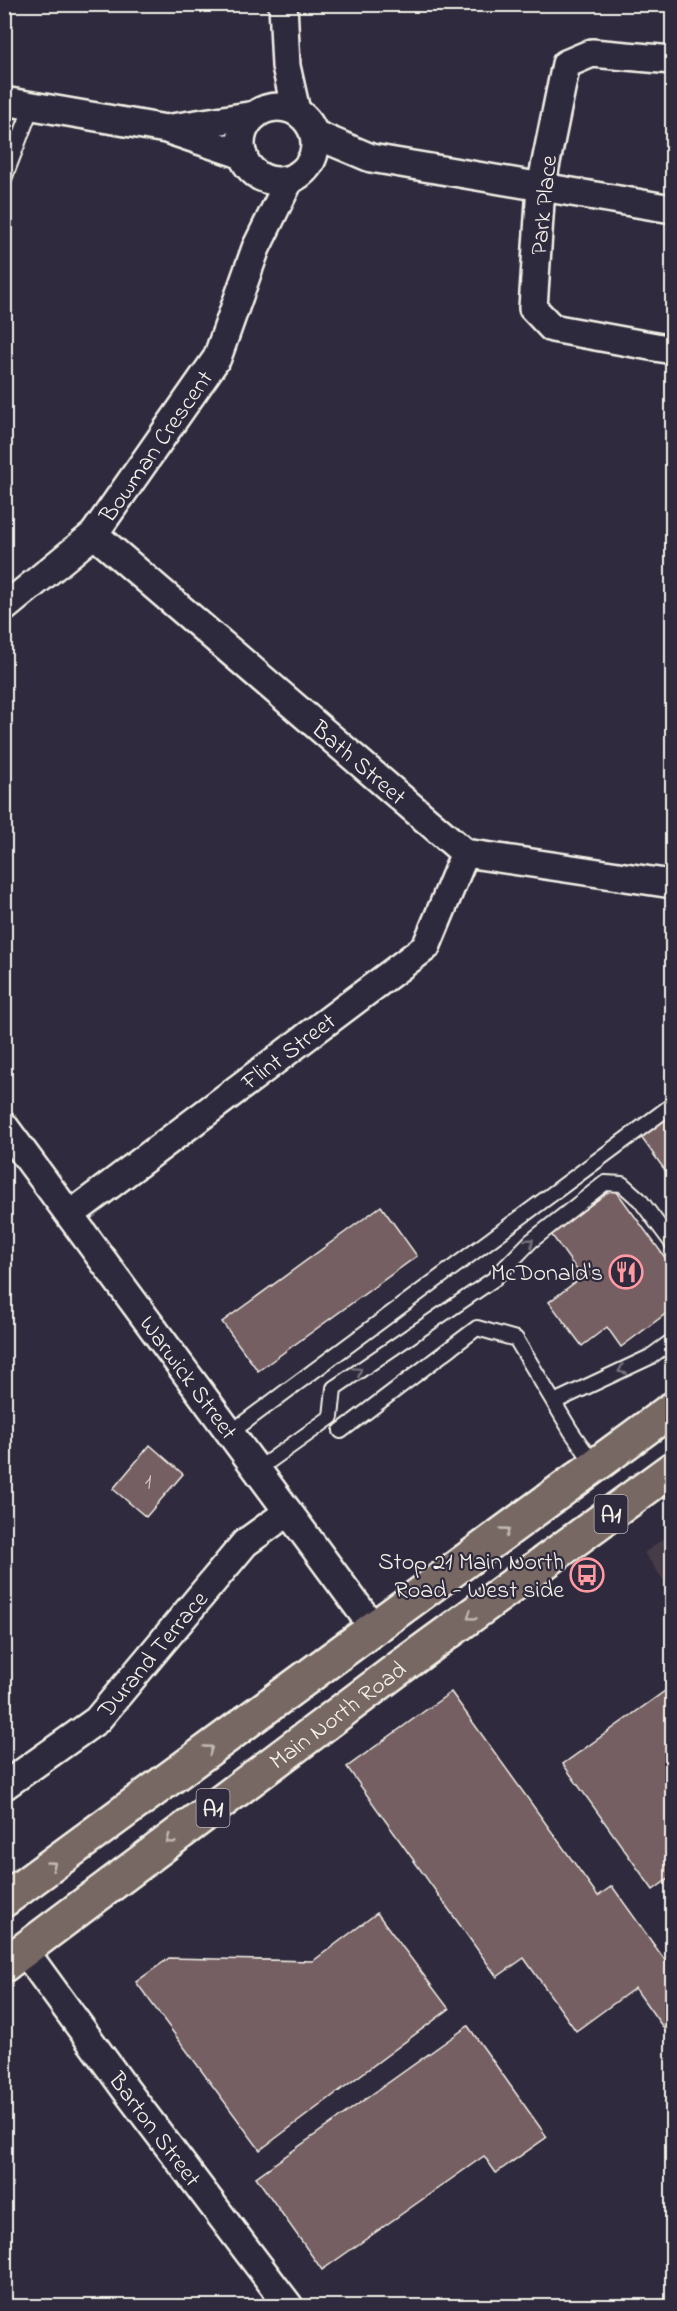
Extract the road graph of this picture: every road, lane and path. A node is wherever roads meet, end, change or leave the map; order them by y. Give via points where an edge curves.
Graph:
1 (283, 4) edge
2 (672, 60) edge
3 (286, 66) junction
4 (4, 101) edge
5 (32, 106) junction
6 (296, 111) junction
7 (261, 112) junction
8 (166, 129) junction
9 (314, 134) junction
10 (243, 155) junction
11 (371, 158) junction
12 (311, 163) junction
13 (260, 177) junction
14 (4, 179) edge
15 (289, 181) junction
16 (541, 187) junction
17 (672, 209) edge
18 (256, 248) junction
19 (672, 350) edge
20 (94, 534) junction
21 (4, 608) edge
22 (465, 853) junction
23 (672, 884) edge
24 (672, 1105) edge
25 (4, 1126) edge
26 (70, 1215) junction
27 (672, 1243) edge
28 (672, 1341) edge
29 (554, 1402) junction
30 (672, 1409) edge
31 (341, 1431) dead end
32 (230, 1433) junction
33 (595, 1466) junction
34 (258, 1470) junction
35 (666, 1481) edge
36 (288, 1512) junction
37 (373, 1628) junction
38 (402, 1666) junction
39 (4, 1786) edge
40 (4, 1900) edge
41 (14, 1958) edge
42 (289, 2307) edge

1 - 3 street
2 - 16 street, Park Place via 592,52 566,64
3 - 6 street
3 - 7 street
4 - 5 street
5 - 8 street
5 - 14 lane
6 - 7 street via 282,107
6 - 9 street via 308,121
7 - 8 street
7 - 10 street via 245,126 241,140
8 - 10 street
9 - 11 street
9 - 12 street
10 - 13 street via 249,168
11 - 12 street
11 - 16 street
12 - 15 street
13 - 15 street
13 - 18 street, Bowman Crescent
15 - 18 street, Bowman Crescent
16 - 17 street
16 - 19 street, Park Place via 533,308 552,328
18 - 20 street, Bowman Crescent via 217,358
20 - 21 street, Bowman Crescent
20 - 22 street, Bath Street
22 - 23 street
22 - 26 street, Flint Street via 426,947
24 - 32 lane
25 - 26 street, Warwick Street
26 - 32 street, Warwick Street
34 -> 27 lane via 331,1417 334,1388 494,1279 531,1241 605,1183 622,1184 640,1200
28 -> 29 lane via 650,1357
29 - 31 lane via 516,1339 477,1328
29 - 33 lane
30 - 33 highway, Main North Road / A1
32 - 34 street, Warwick Street
37 -> 33 highway, Main North Road / A1
34 - 36 street, Warwick Street
35 -> 38 highway, Main North Road / A1
36 - 37 street, Warwick Street
36 - 39 street, Durand Terrace via 245,1543 97,1720
37 - 38 highway
40 -> 37 highway, Main North Road / A1
38 -> 41 highway, Main North Road / A1
41 - 42 street, Barton Street

